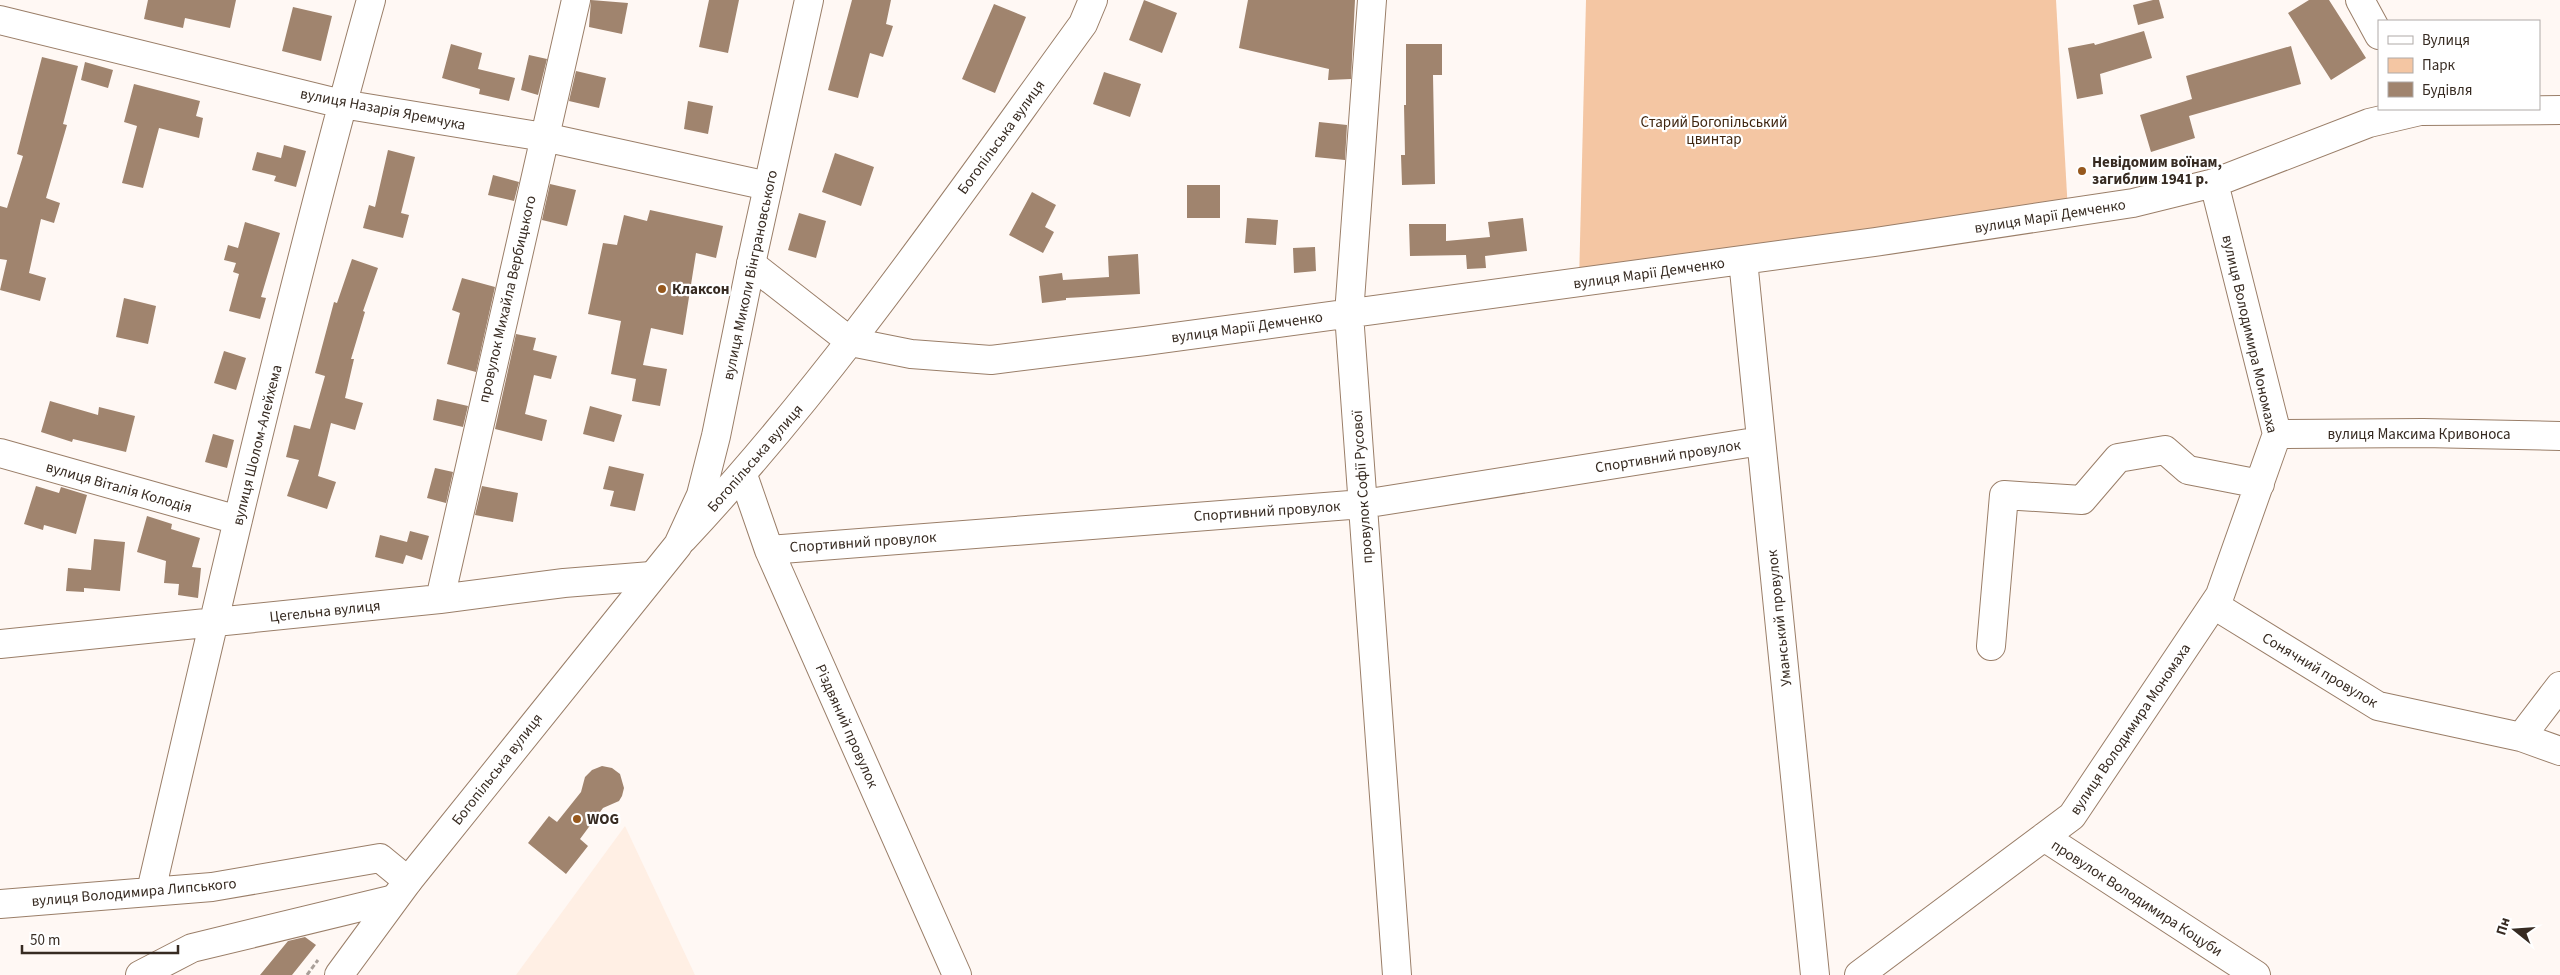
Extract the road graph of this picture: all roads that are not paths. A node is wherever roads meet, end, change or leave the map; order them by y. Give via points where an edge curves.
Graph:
1 (371, 0) edge
2 (576, 0) edge
3 (809, 0) edge
4 (1093, 0) edge
5 (1372, 0) edge
6 (2366, 2) edge
7 (2, 16) edge
8 (2378, 32) edge
9 (342, 104) junction
10 (2420, 110) edge
11 (2560, 110) edge
12 (544, 137) junction
13 (2214, 183) junction
14 (768, 186) junction
15 (1743, 260) junction
16 (750, 264) junction
17 (1349, 314) junction
18 (851, 342) junction
19 (2278, 434) junction
20 (2560, 436) edge
21 (1761, 441) junction
22 (0, 453) edge
23 (743, 475) junction
24 (2260, 484) junction
25 (1363, 504) junction
26 (238, 520) junction
27 (678, 545) junction
28 (768, 550) junction
29 (651, 576) junction
30 (440, 599) junction
31 (2214, 605) junction
32 (213, 622) junction
33 (0, 644) edge
34 (1991, 646) dead end
35 (2560, 686) edge
36 (2521, 737) junction
37 (2560, 751) edge
38 (2044, 836) junction
39 (401, 890) junction
40 (151, 892) junction
41 (0, 904) edge
42 (140, 975) edge
43 (339, 975) edge
44 (957, 975) edge
45 (1397, 975) edge
46 (1815, 975) edge
47 (1859, 975) edge
48 (2256, 975) edge

1 - 9 street, вулиця Шолом-Алейхема
2 - 12 street, провулок Михайла Вербицького
3 - 14 street, вулиця Миколи Вінграновського
4 - 18 street, Богопільська вулиця via 1083,24
5 - 17 street, провулок Софії Русової
6 - 8 street
7 - 9 street, вулиця Назарія Яремчука
9 - 12 street, вулиця Назарія Яремчука
9 - 26 street, вулиця Шолом-Алейхема
10 - 11 street, вулиця Марії Демченко
10 - 13 street, вулиця Марії Демченко via 2369,123
12 - 14 street, вулиця Назарія Яремчука
12 - 30 street, провулок Михайла Вербицького
13 - 15 street, вулиця Марії Демченко via 2133,203
13 - 19 street, вулиця Володимира Мономаха
14 - 16 street, вулиця Миколи Вінграновського
15 - 17 street, вулиця Марії Демченко
15 - 21 street, Уманський провулок
16 - 18 street, вулиця Марії Демченко
16 - 27 street, вулиця Миколи Вінграновського via 701,495
17 - 18 street, вулиця Марії Демченко via 990,360 911,354
17 - 25 street, провулок Софії Русової
18 - 23 street, Богопільська вулиця
19 - 20 street, вулиця Максима Кривоноса
19 - 24 street, вулиця Володимира Мономаха
21 - 25 street, Спортивний провулок
21 - 46 street, Уманський провулок
22 - 26 street, вулиця Віталія Колодія
23 - 27 street, Богопільська вулиця
23 - 28 street, Різдвяний провулок
24 - 31 street, вулиця Володимира Мономаха
24 - 34 street via 2188,470 2165,450 2118,458 2082,500 2004,495
25 - 28 street, Спортивний провулок
25 - 45 street, провулок Софії Русової
26 - 32 street, вулиця Шолом-Алейхема
27 - 29 street, Богопільська вулиця
28 - 44 street, Різдвяний провулок
29 - 30 street, Цегельна вулиця
29 - 39 street, Богопільська вулиця
30 - 32 street, Цегельна вулиця
31 - 36 street, Сонячний провулок via 2378,706
31 - 38 street, вулиця Володимира Мономаха via 2072,816
32 - 33 street, Цегельна вулиця
32 - 40 street, вулиця Шолом-Алейхема
35 - 36 street
36 - 37 street, Сонячний провулок
38 - 47 street, вулиця Володимира Мономаха
38 - 48 street, провулок Володимира Коцуби
39 - 40 street, вулиця Володимира Липського via 380,858 212,887
39 - 42 street via 192,948
39 - 43 street, Богопільська вулиця
40 - 41 street, вулиця Володимира Липського

